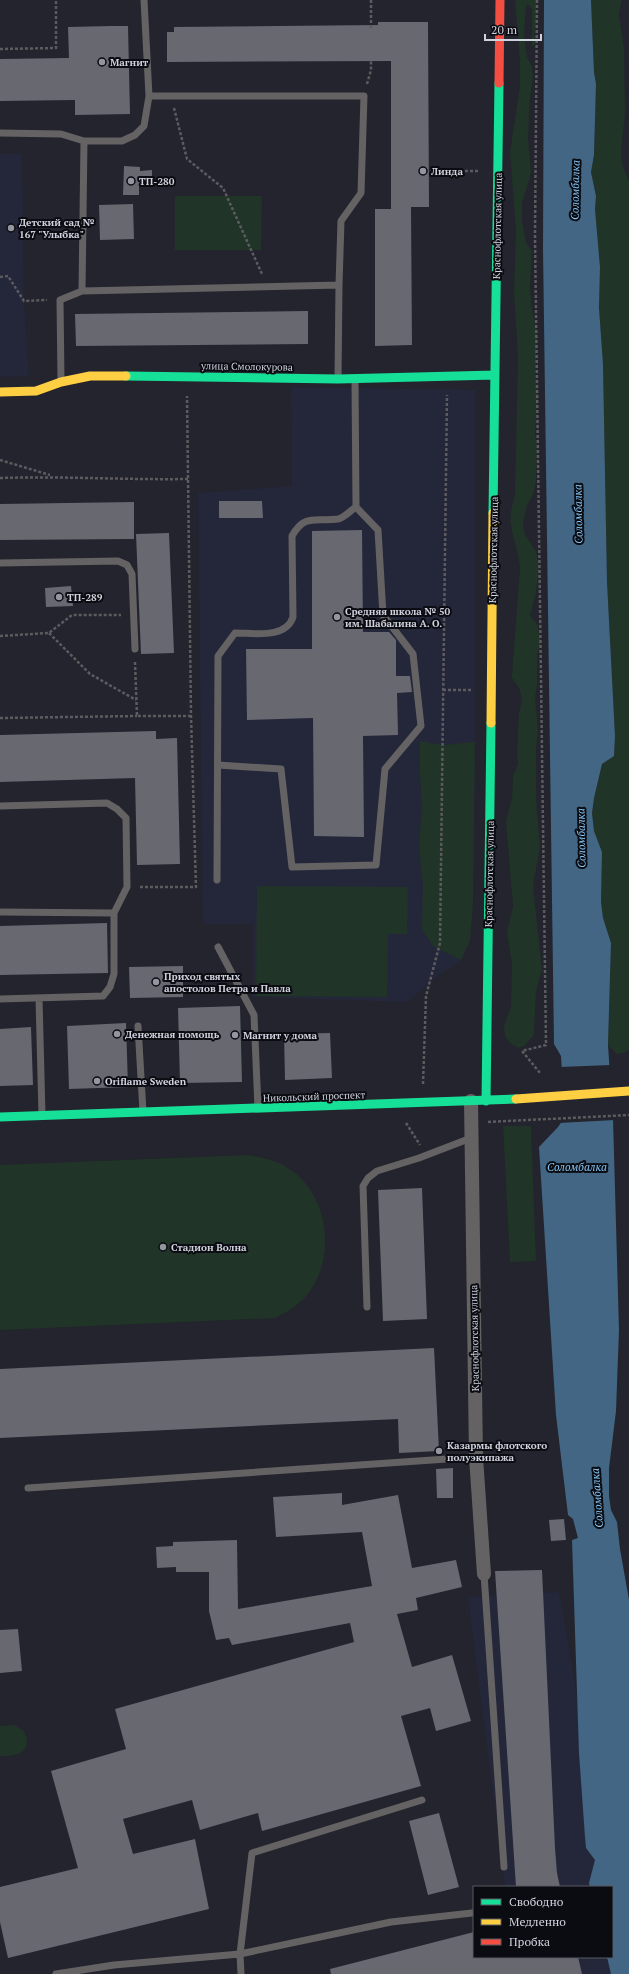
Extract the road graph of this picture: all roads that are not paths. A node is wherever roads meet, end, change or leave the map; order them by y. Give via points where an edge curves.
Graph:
1 (144, 0) edge
2 (500, 0) edge
3 (149, 96) junction
4 (0, 133) edge
5 (84, 141) junction
6 (339, 285) junction
7 (82, 291) junction
8 (495, 375) junction
9 (355, 378) junction
10 (338, 379) junction
11 (61, 382) junction
12 (0, 392) edge
13 (356, 507) junction
14 (0, 563) edge
15 (135, 649) road end
16 (218, 765) junction
17 (0, 806) edge
18 (217, 880) dead end
19 (0, 912) edge
20 (114, 913) junction
21 (218, 947) dead end
22 (39, 998) junction
23 (0, 999) edge
24 (138, 1026) dead end
25 (629, 1091) edge
26 (486, 1101) junction
27 (471, 1102) junction
28 (258, 1109) junction
29 (143, 1112) junction
30 (42, 1115) junction
31 (0, 1117) edge
32 (471, 1138) junction
33 (367, 1308) dead end
34 (476, 1457) junction
35 (28, 1488) dead end
36 (484, 1574) joint
37 (422, 1800) dead end
38 (504, 1867) dead end
39 (472, 1913) dead end
40 (240, 1954) junction
41 (56, 1974) edge
42 (241, 1974) edge

1 - 3 lane
2 - 8 street, Краснофлотская улица
3 - 5 lane via 144,126 135,135 122,141
3 - 6 lane via 364,96 362,193 341,221
4 - 5 lane via 61,134
5 - 7 lane
6 - 7 lane
6 - 10 lane
7 - 11 lane via 60,300
8 - 9 street, улица Смолокурова
8 - 26 street, Краснофлотская улица
9 - 10 street, улица Смолокурова
9 - 13 lane
10 - 11 street, улица Смолокурова via 90,376
11 - 12 street, улица Смолокурова via 36,391
13 - 16 lane via 340,518 307,520 298,526 292,536 294,617 291,625 279,632 235,633 218,656
13 - 16 lane via 378,530 383,615 413,654 421,726 385,769 376,865 292,867 281,770
14 - 15 lane via 118,561 127,565 132,574
16 - 18 lane
17 - 20 lane via 107,803 117,809 126,818 127,886
19 - 20 lane
20 - 22 lane via 114,974 110,987 103,996
21 - 28 lane via 254,1015
22 - 23 lane
22 - 30 lane
24 - 29 lane
25 - 26 street, Никольский проспект
26 - 27 street, Никольский проспект
27 - 28 street, Никольский проспект
27 - 32 street, Краснофлотская улица
28 - 29 street, Никольский проспект
29 - 30 street, Никольский проспект
30 - 31 street, Никольский проспект
32 - 33 lane via 403,1164 377,1171 363,1186
32 - 34 street, Краснофлотская улица
34 - 35 lane
34 - 36 street, Краснофлотская улица
36 - 38 lane
37 - 40 lane via 252,1852
39 - 40 lane via 391,1922
40 - 41 lane via 114,1965
40 - 42 lane

